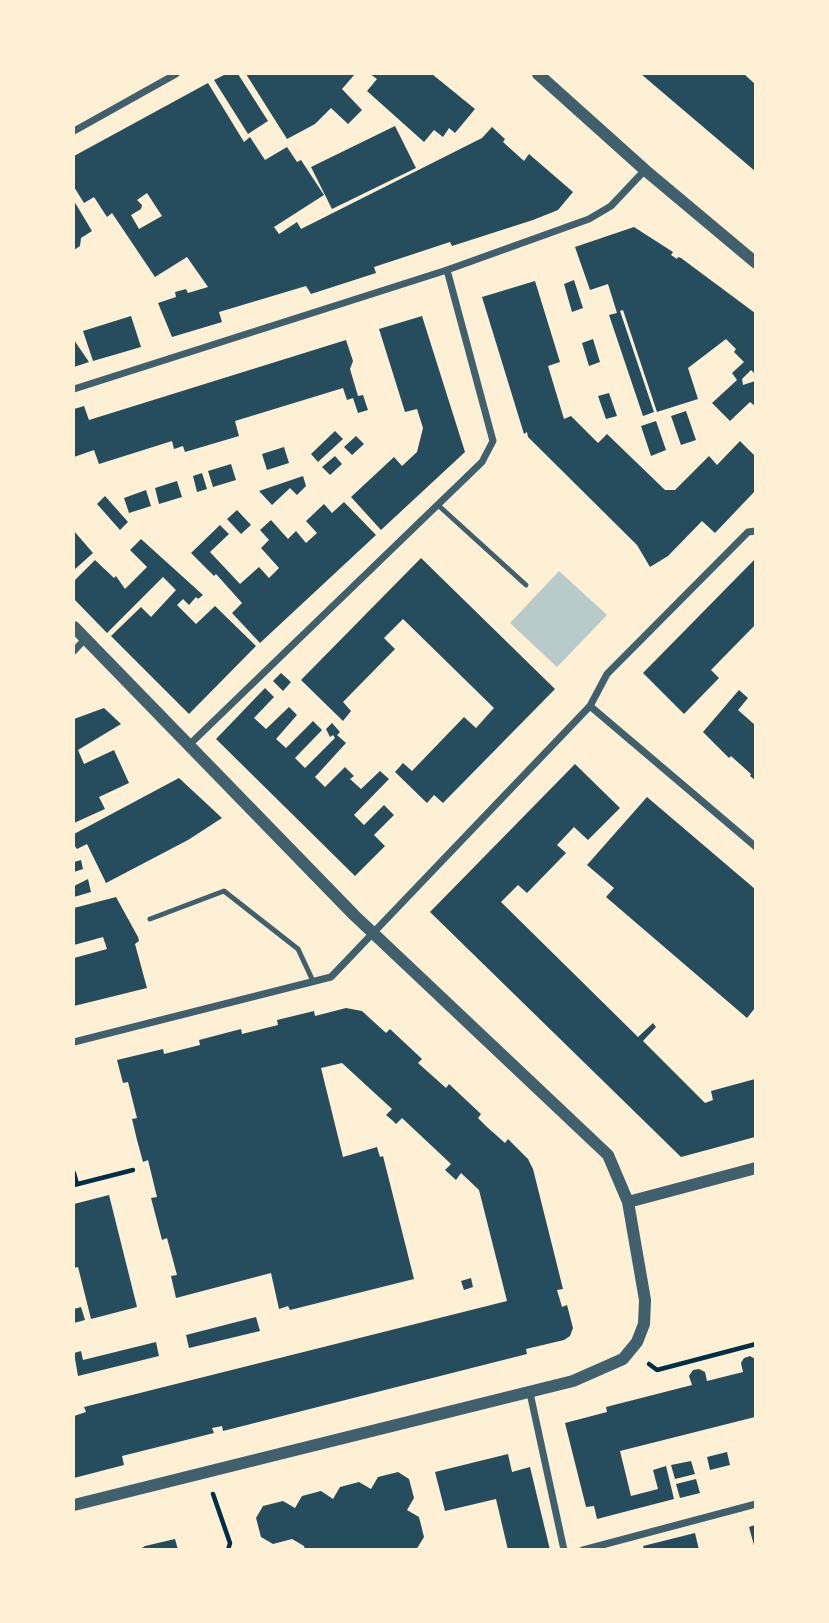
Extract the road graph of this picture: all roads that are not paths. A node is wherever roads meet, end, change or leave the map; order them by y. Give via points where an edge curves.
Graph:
1 (176, 74) edge
2 (538, 74) edge
3 (74, 131) edge
4 (645, 170) junction
5 (755, 263) edge
6 (447, 270) junction
7 (74, 389) edge
8 (439, 506) junction
9 (755, 531) edge
10 (526, 585) dead end
11 (74, 626) edge
12 (85, 639) junction
13 (74, 651) edge
14 (590, 706) junction
15 (190, 745) junction
16 (755, 847) edge
17 (150, 919) dead end
18 (373, 934) junction
19 (313, 981) junction
20 (74, 1042) edge
21 (755, 1168) edge
22 (628, 1202) junction
23 (530, 1393) junction
24 (755, 1504) edge
25 (74, 1505) edge
26 (564, 1549) edge
27 (583, 1549) edge

1 - 3 street
2 - 4 street
4 - 5 street
4 - 6 street via 611,206 589,219
6 - 7 street
6 - 8 street via 493,441 482,462
8 - 10 lane
8 - 15 street
9 - 14 street via 748,532 607,674
11 - 12 street
12 - 13 street
12 - 15 street
14 - 16 street
14 - 18 street
15 - 18 street
17 - 19 lane via 224,891 298,949
18 - 19 street via 331,977
18 - 22 street via 608,1155
19 - 20 street
21 - 22 street
22 - 23 street via 645,1300 644,1324 637,1342 623,1359
23 - 25 street
23 - 26 street
24 - 27 street

